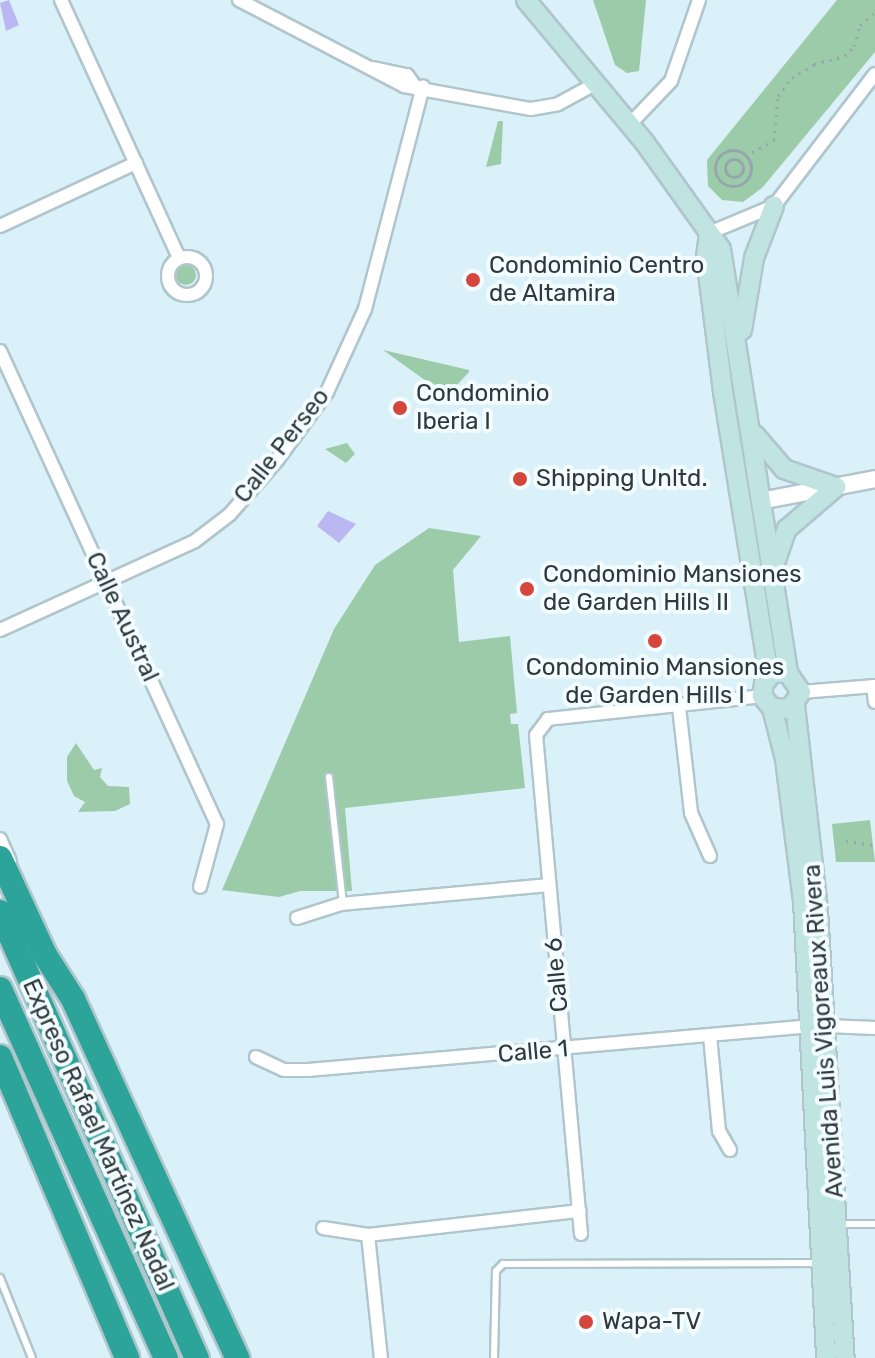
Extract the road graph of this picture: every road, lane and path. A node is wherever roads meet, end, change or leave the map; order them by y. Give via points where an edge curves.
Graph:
1 (61, 0) edge
2 (239, 0) edge
3 (526, 0) edge
4 (699, 0) edge
5 (875, 12) edge
6 (875, 74) edge
7 (595, 84) junction
8 (419, 86) junction
9 (630, 124) junction
10 (744, 153) junction
11 (719, 156) junction
12 (738, 160) junction
13 (727, 162) junction
14 (136, 163) junction
15 (741, 174) junction
16 (728, 175) junction
17 (747, 179) junction
18 (721, 182) junction
19 (774, 206) junction
20 (0, 226) edge
21 (709, 233) junction
22 (179, 258) dead end
23 (0, 351) edge
24 (741, 373) junction
25 (748, 417) junction
26 (875, 479) edge
27 (836, 487) junction
28 (760, 501) junction
29 (773, 577) junction
30 (106, 582) junction
31 (0, 630) edge
32 (788, 673) junction
33 (769, 676) junction
34 (874, 686) edge
35 (798, 698) junction
36 (767, 702) junction
37 (875, 702) edge
38 (679, 707) junction
39 (329, 777) dead end
40 (0, 839) edge
41 (846, 841) dead end
42 (875, 845) edge
43 (710, 856) dead end
44 (0, 858) edge
45 (549, 885) junction
46 (200, 887) dead end
47 (343, 904) junction
48 (0, 912) edge
49 (297, 918) dead end
50 (0, 989) edge
51 (73, 999) junction
52 (819, 1026) junction
53 (875, 1028) edge
54 (710, 1036) junction
55 (563, 1050) junction
56 (0, 1057) edge
57 (256, 1057) dead end
58 (730, 1150) dead end
59 (580, 1211) junction
60 (838, 1224) junction
61 (875, 1224) edge
62 (323, 1228) dead end
63 (581, 1234) dead end
64 (368, 1235) junction
65 (822, 1263) junction
66 (0, 1278) edge
67 (9, 1301) junction
68 (0, 1305) edge
69 (194, 1353) edge
70 (32, 1358) edge
71 (127, 1358) edge
72 (166, 1358) edge
73 (237, 1358) edge
74 (381, 1358) edge
75 (494, 1358) edge
76 (826, 1358) edge
77 (845, 1358) edge

1 - 14 street
2 - 8 street via 373,68 395,70
3 - 7 main road, Avenida Luis Vigoreaux Rivera
4 - 9 street via 671,81
5 - 10 path via 860,25 845,56 814,64 792,78 778,96 774,140
6 - 19 street
7 - 8 street via 558,104 531,109
7 - 9 main road, Avenida Luis Vigoreaux Rivera
8 - 30 street, Calle Perseo via 365,309 327,392 230,514 195,541
9 - 21 main road, Avenida Luis Vigoreaux Rivera
10 - 11 path via 733,149
10 - 12 path
10 - 17 path via 751,163
11 - 13 path
11 - 18 path via 714,170
12 - 13 path
12 - 15 path
13 - 16 path
14 - 20 street
14 - 22 street
15 - 16 path
15 - 17 path
16 - 18 path
17 - 18 path via 736,186
19 - 21 street
19 - 24 main road via 746,288
21 - 24 main road, Avenida Luis Vigoreaux Rivera via 721,249
21 - 33 main road via 706,257 723,392
23 - 30 street, Calle Austral
24 - 25 main road, Avenida Luis Vigoreaux Rivera
25 - 27 main road via 759,445 784,469
25 - 28 main road, Avenida Luis Vigoreaux Rivera
26 - 27 street
27 - 28 street
27 - 29 main road via 787,529
28 - 29 main road, Avenida Luis Vigoreaux Rivera
29 - 32 main road, Avenida Luis Vigoreaux Rivera
30 - 31 street, Calle Perseo
30 - 46 street, Calle Austral via 217,824
32 - 33 main road
32 - 35 main road, Avenida Luis Vigoreaux Rivera
33 - 36 main road
34 - 35 street
34 - 37 street
35 - 36 main road
35 - 52 main road, Avenida Luis Vigoreaux Rivera
36 - 38 street
36 - 52 main road, Avenida Luis Vigoreaux Rivera via 785,759
38 - 43 street via 691,813
38 - 45 street, Calle 6 via 548,719 536,735
39 - 47 lane
40 - 51 street
41 - 42 path
44 - 51 highway via 45,955
45 - 47 street
45 - 55 street, Calle 6
47 - 49 street
48 - 69 highway, Expreso Rafael Martínez Nadal
50 - 72 highway, Expreso Rafael Martínez Nadal
51 - 73 highway
52 - 53 street, Calle 1
52 - 54 street, Calle 1
52 - 60 main road, Avenida Luis Vigoreaux Rivera
52 - 65 main road, Avenida Luis Vigoreaux Rivera
54 - 55 street, Calle 1
54 - 58 street via 719,1131
55 - 57 street, Calle 1 via 308,1070 284,1070
55 - 59 street, Calle 6
56 - 71 highway
59 - 63 street, Calle 6
59 - 64 street
60 - 61 lane
60 - 77 main road, Avenida Luis Vigoreaux Rivera
62 - 64 street
64 - 74 street
65 - 75 lane via 503,1264 496,1271
65 - 76 main road, Avenida Luis Vigoreaux Rivera
66 - 67 lane
67 - 68 lane
67 - 70 lane

